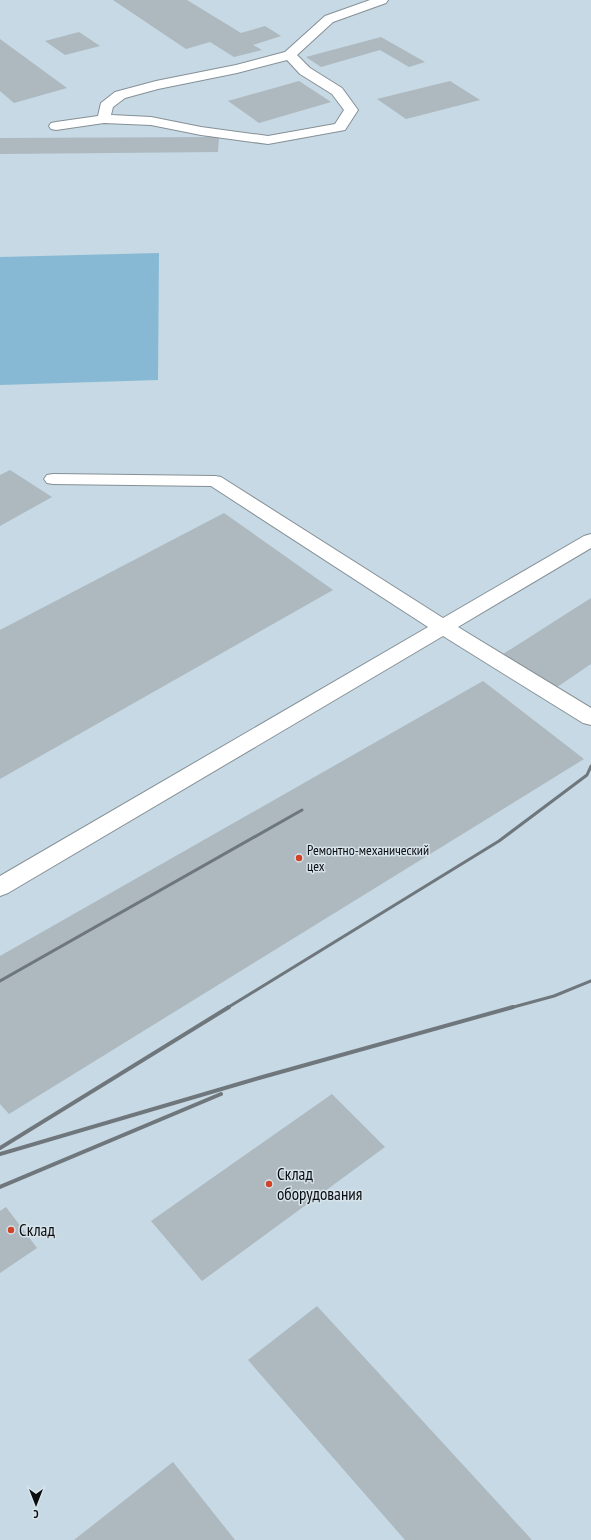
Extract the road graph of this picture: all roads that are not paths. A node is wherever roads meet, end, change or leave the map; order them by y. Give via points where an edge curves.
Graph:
1 (382, 0) edge
2 (290, 55) junction
3 (104, 119) junction
4 (56, 126) dead end
5 (53, 479) dead end
6 (591, 540) edge
7 (443, 627) junction
8 (591, 718) edge
9 (0, 887) edge

1 - 2 lane via 329,19
2 - 3 lane via 237,69 156,84 120,95 106,106
2 - 3 lane via 305,71 337,91 351,110 340,127 268,140 151,121
3 - 4 lane
5 - 7 lane via 215,481
6 - 7 lane
7 - 8 lane
7 - 9 lane

